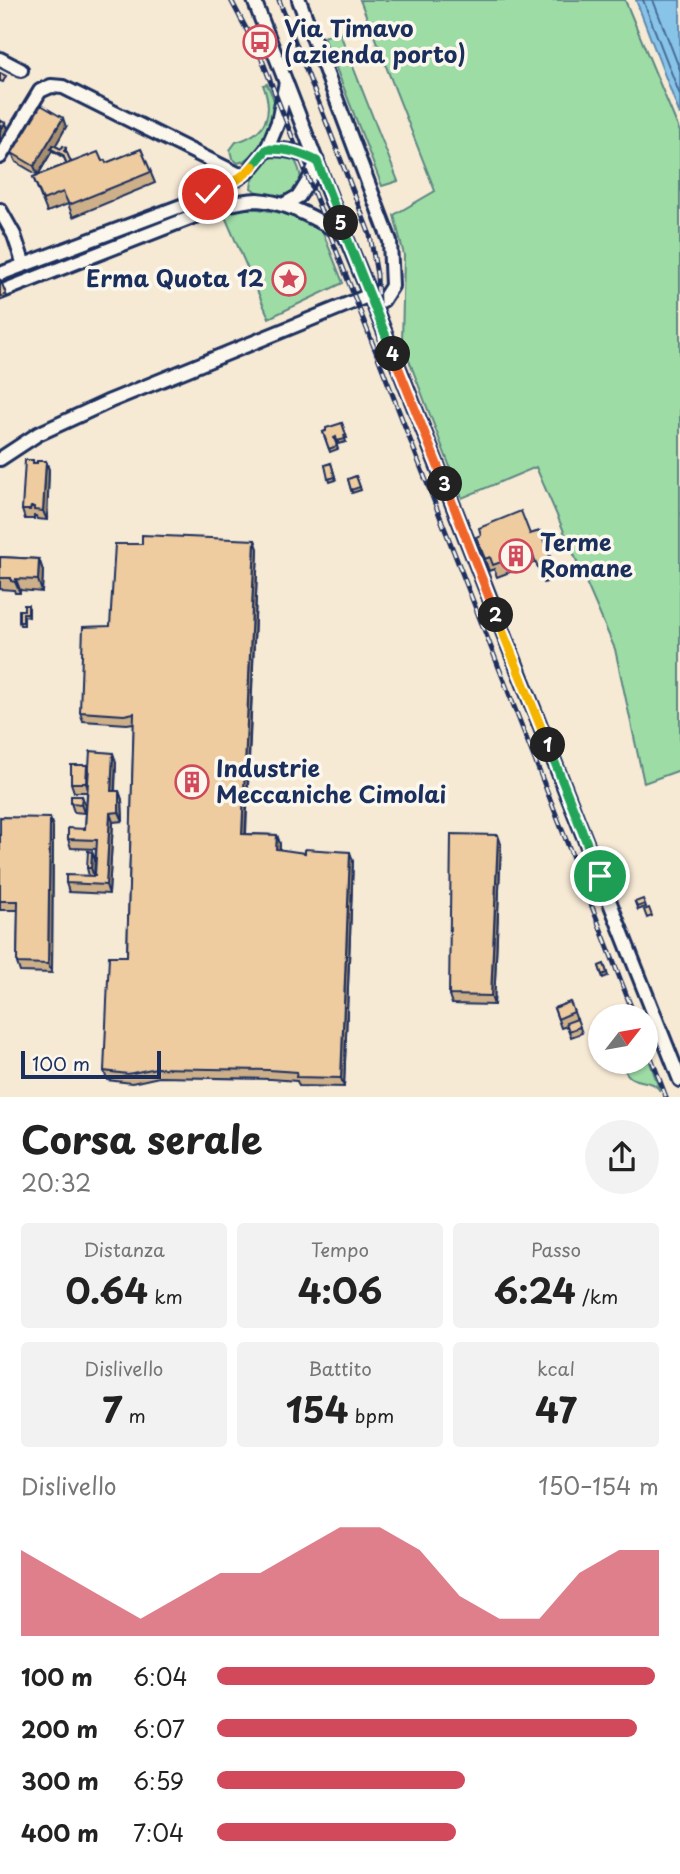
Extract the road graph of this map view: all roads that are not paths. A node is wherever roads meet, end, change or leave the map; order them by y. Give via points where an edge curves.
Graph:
1 (254, 0) edge
2 (299, 0) edge
3 (0, 59) edge
4 (21, 70) dead end
5 (286, 82) junction
6 (267, 149) junction
7 (0, 157) edge
8 (317, 161) junction
9 (242, 176) junction
10 (283, 205) junction
11 (0, 210) edge
12 (345, 235) junction
13 (24, 265) junction
14 (0, 274) edge
15 (0, 292) edge
16 (372, 300) junction
17 (0, 459) edge
18 (680, 1080) edge

1 - 5 street
2 - 16 street via 390,241 392,286 383,300
3 - 4 street
5 - 6 street
5 - 8 street
6 - 8 street via 299,152
6 - 9 street
7 - 9 street via 40,91 51,86 63,87
8 - 10 street via 299,196
8 - 12 street
9 - 13 street via 189,202
10 - 12 street
10 - 15 street via 256,200 218,207
11 - 13 street
12 - 16 street
13 - 14 street
16 - 17 street via 110,401 38,434
16 - 18 street

